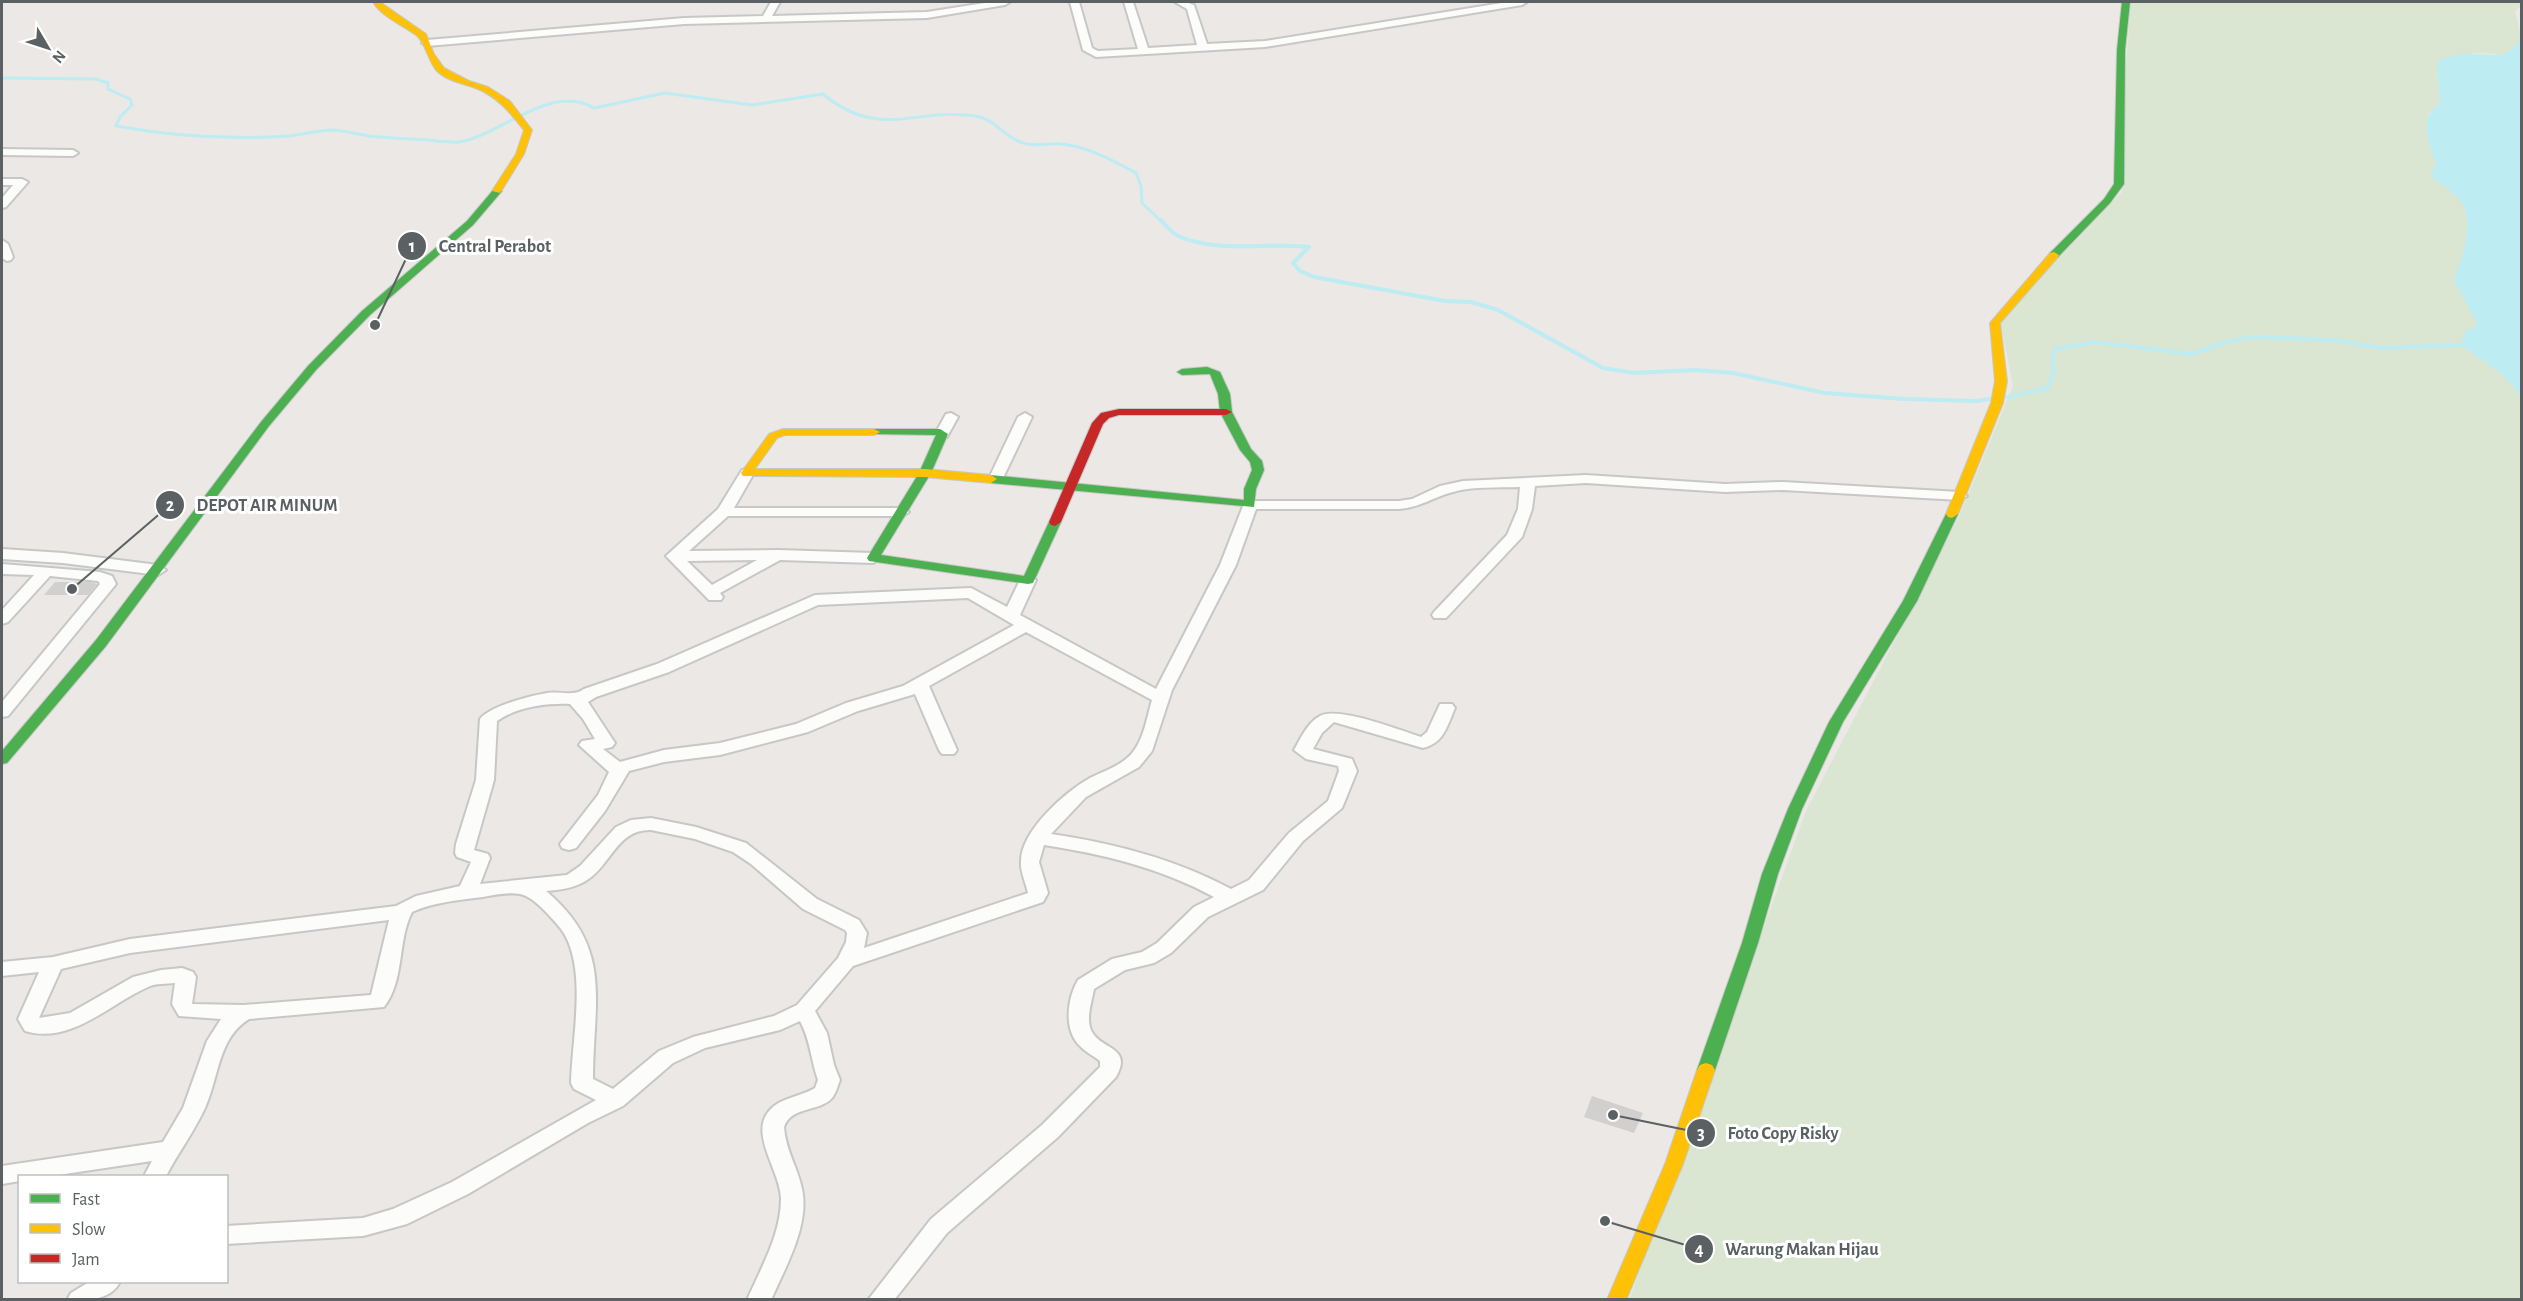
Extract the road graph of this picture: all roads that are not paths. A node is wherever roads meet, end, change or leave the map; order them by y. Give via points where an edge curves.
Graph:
1 (376, 2) edge
2 (775, 2) edge
3 (1005, 2) edge
4 (1074, 2) edge
5 (1128, 2) edge
6 (1179, 2) edge
7 (1522, 2) edge
8 (2126, 2) edge
9 (766, 19) junction
10 (427, 43) junction
11 (1203, 48) junction
12 (1144, 51) junction
13 (2, 152) edge
14 (73, 153) dead end
15 (2, 182) edge
16 (2, 205) edge
17 (2, 244) edge
18 (7, 257) dead end
19 (1182, 372) dead end
20 (1226, 412) junction
21 (951, 417) dead end
22 (1025, 417) dead end
23 (942, 434) junction
24 (747, 473) junction
25 (926, 473) junction
26 (996, 478) junction
27 (1528, 482) junction
28 (1070, 487) junction
29 (1960, 496) junction
30 (1250, 504) junction
31 (724, 512) junction
32 (902, 512) junction
33 (2, 554) edge
34 (778, 555) junction
35 (674, 556) junction
36 (873, 558) junction
37 (2, 569) edge
38 (158, 570) junction
39 (46, 571) junction
40 (1028, 580) junction
41 (1440, 615) dead end
42 (2, 619) edge
43 (1019, 621) junction
44 (920, 685) junction
45 (1161, 698) junction
46 (580, 699) junction
47 (1446, 708) dead end
48 (2, 712) edge
49 (948, 750) dead end
50 (2, 760) edge
51 (618, 770) junction
52 (1039, 838) junction
53 (569, 844) dead end
54 (518, 887) junction
55 (467, 892) junction
56 (1229, 897) junction
57 (401, 912) junction
58 (849, 960) junction
59 (53, 964) junction
60 (2, 969) edge
61 (804, 1010) junction
62 (244, 1012) junction
63 (615, 1100) junction
64 (168, 1150) junction
65 (2, 1175) edge
66 (156, 1175) edge
67 (228, 1235) edge
68 (105, 1283) edge
69 (79, 1299) edge
70 (759, 1299) edge
71 (880, 1299) edge
72 (1616, 1299) edge

1 - 10 main road via 418,31
2 - 9 street
3 - 9 street via 927,15
4 - 12 street via 1089,52
5 - 12 street
6 - 11 street via 1191,7
7 - 11 street via 1277,43
8 - 29 main road via 2120,61 2119,184 1995,323 2001,381 1998,399
9 - 10 street via 646,23
10 - 38 main road via 441,70 507,103 528,130 524,145 498,195 481,215 336,342 245,450
11 - 12 street
13 - 14 street
15 - 16 street via 22,182
17 - 18 street
19 - 20 main road via 1215,372
20 - 28 main road via 1127,412 1105,416 1098,423
20 - 30 main road via 1256,461 1258,470 1250,489
21 - 23 street
22 - 26 street
23 - 24 main road via 783,432 773,436
23 - 25 main road
24 - 25 main road
24 - 31 street
25 - 26 main road
25 - 32 main road
26 - 28 main road
27 - 29 street via 1614,479 1725,488 1783,486
27 - 30 street via 1463,485 1399,505
27 - 41 street via 1525,509 1514,537
28 - 30 main road
28 - 40 main road
29 - 72 main road via 1910,602 1836,722 1798,800 1674,1164
30 - 45 street via 1233,555
31 - 32 street
31 - 35 street
32 - 36 main road
33 - 38 street
34 - 35 street
34 - 35 street via 712,595
34 - 36 street
36 - 40 main road
37 - 39 street
38 - 50 main road
39 - 42 street
39 - 48 street via 100,577 108,584
40 - 43 street
43 - 44 street
43 - 45 street
43 - 46 street via 971,592 820,599 663,668
44 - 49 street
44 - 51 street via 780,735 720,749 664,756
45 - 52 street via 1138,758 1075,796
46 - 51 street via 577,702 591,713 606,743 588,745
46 - 55 street via 548,698 499,712 489,719 484,781 464,853 481,861
47 - 56 street via 1435,735 1423,742 1335,717 1324,720 1303,750 1346,764 1348,771 1336,804 1296,837 1256,885
51 - 53 street via 593,814
52 - 56 street via 1074,843 1168,868 1201,880
52 - 58 street via 1030,861 1036,897
54 - 55 street
54 - 58 street via 579,877 615,838 633,825 669,826 746,851 799,896 851,924 857,935
54 - 63 street via 530,888 545,900 568,924 579,943 585,1012 582,1083
55 - 57 street via 415,903
56 - 71 street via 1201,912 1164,948 1147,958 1119,964 1085,985 1079,1025 1084,1039 1108,1056 1109,1071 1050,1131 939,1226
57 - 59 street via 130,946
57 - 62 street via 385,988 377,1002
58 - 61 street
59 - 60 street
59 - 62 street via 28,1019 32,1026 88,1014 146,980 182,975 186,977 182,1004 186,1011
61 - 63 street via 780,1022 686,1047 666,1057
61 - 70 street via 817,1033 830,1080 824,1093 784,1110 773,1125 792,1198 783,1245
62 - 64 street via 226,1024 194,1108
63 - 67 street via 460,1188 399,1217 363,1227
64 - 65 street
64 - 66 street
68 - 69 street

